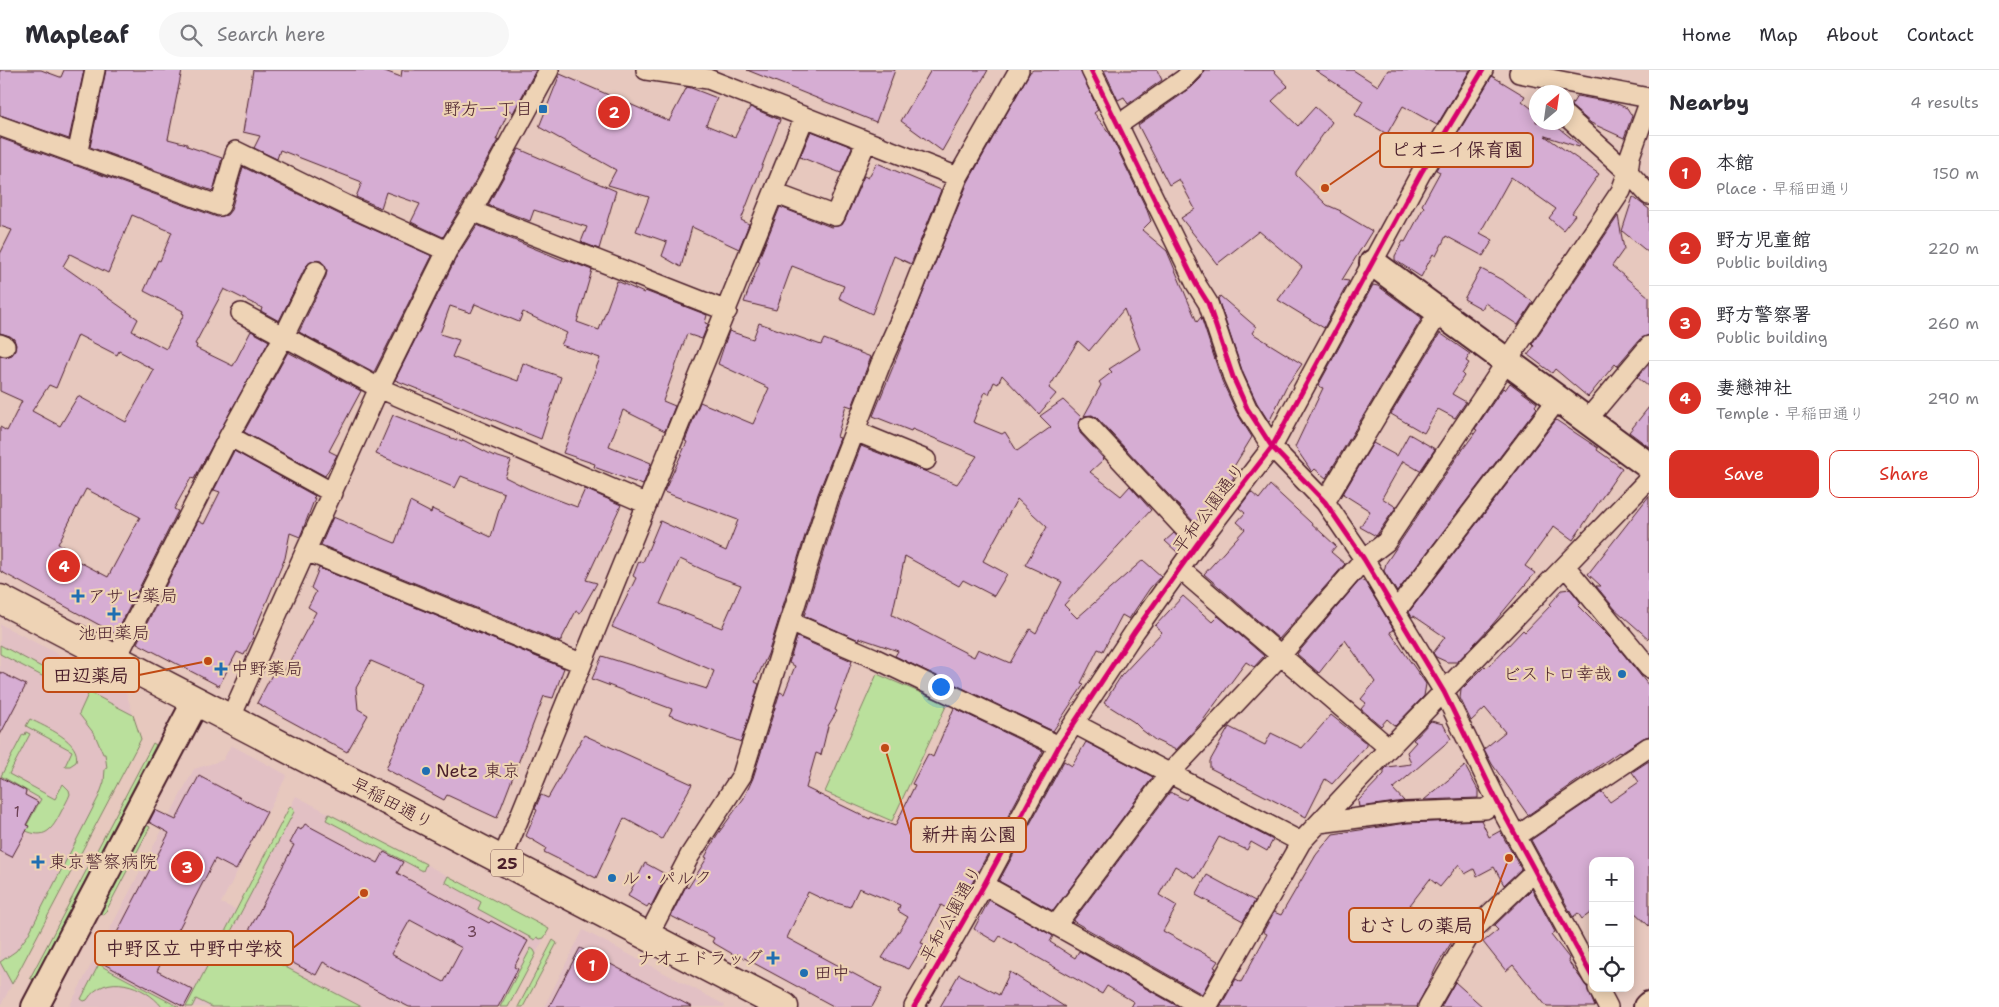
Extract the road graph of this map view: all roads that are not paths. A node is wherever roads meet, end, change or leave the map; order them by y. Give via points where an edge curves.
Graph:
1 (94, 70) edge
2 (549, 70) edge
3 (646, 70) edge
4 (1019, 70) edge
5 (1091, 70) edge
6 (1193, 70) edge
7 (1483, 70) edge
8 (1517, 71) edge
9 (709, 74) edge
10 (1533, 85) edge
11 (1649, 98) edge
12 (1649, 103) edge
13 (804, 118) junction
14 (1574, 123) edge
15 (1118, 125) junction
16 (0, 126) edge
17 (866, 142) junction
18 (77, 155) junction
19 (1628, 172) junction
20 (958, 177) junction
21 (774, 193) junction
22 (1649, 195) edge
23 (472, 211) junction
24 (447, 251) junction
25 (1373, 263) junction
26 (316, 271) dead end
27 (727, 311) junction
28 (1439, 312) junction
29 (241, 313) dead end
30 (284, 336) junction
31 (1649, 346) edge
32 (1506, 361) junction
33 (379, 388) junction
34 (1558, 399) junction
35 (1587, 420) junction
36 (1089, 426) dead end
37 (855, 431) junction
38 (229, 436) junction
39 (1272, 447) junction
40 (926, 460) dead end
41 (1649, 466) edge
42 (1649, 478) edge
43 (333, 494) junction
44 (1325, 502) junction
45 (647, 504) junction
46 (1198, 543) junction
47 (306, 551) junction
48 (1364, 559) junction
49 (1565, 566) junction
50 (1180, 569) junction
51 (0, 599) edge
52 (1396, 611) junction
53 (790, 622) junction
54 (1280, 656) junction
55 (116, 659) junction
56 (581, 663) junction
57 (1649, 668) edge
58 (1444, 692) junction
59 (196, 701) junction
60 (230, 719) junction
61 (1075, 724) junction
62 (1059, 746) junction
63 (1649, 747) edge
64 (1389, 748) junction
65 (1170, 773) junction
66 (1497, 801) junction
67 (1318, 823) junction
68 (1517, 836) junction
69 (1302, 842) junction
70 (502, 860) junction
71 (1535, 871) junction
72 (984, 885) junction
73 (1056, 925) junction
74 (648, 936) junction
75 (1589, 971) edge
76 (1600, 992) edge
77 (35, 1007) edge
78 (784, 1007) edge
79 (914, 1007) edge
80 (1202, 1007) edge
81 (1207, 1007) edge
82 (1428, 1007) edge
83 (1608, 1007) edge

1 - 18 street
2 - 23 street
3 - 9 street
4 - 20 street
5 - 15 street
6 - 15 street
7 - 25 street, 平和公園通り via 1421,173
8 - 10 street
8 - 11 street
9 - 13 street
12 - 19 street via 1630,156
13 - 17 street
13 - 21 street
14 - 19 street
15 - 39 street via 1208,303 1247,408
16 - 18 street
17 - 20 street
17 - 21 street via 835,216
18 - 24 street via 220,206 236,151
19 - 22 street
19 - 32 street via 1622,191
20 - 37 street
21 - 27 street
23 - 24 street
23 - 27 street
24 - 33 street
25 - 28 street
25 - 39 street, 平和公園通り
26 - 30 street
27 - 45 street
28 - 32 street
28 - 44 street
29 - 30 street
30 - 33 street
30 - 38 street
31 - 35 street
32 - 34 street
32 - 48 street via 1386,542
33 - 43 street
33 - 45 street
34 - 35 street
34 - 52 street
35 - 41 street
36 - 46 street
37 - 40 street
37 - 53 street via 829,497
38 - 43 street
38 - 55 street
39 - 44 street
39 - 46 street, 平和公園通り
42 - 49 street
43 - 47 street
44 - 48 street
45 - 56 street
46 - 50 street, 平和公園通り
47 - 56 street
47 - 60 street
48 - 52 street
48 - 54 street
49 - 57 street
49 - 58 street
50 - 54 street
50 - 61 street, 平和公園通り
51 - 55 main road, 早稲田通り / 25
52 - 58 street
53 - 62 street
53 - 74 street via 742,776 690,855
54 - 64 street
54 - 65 street
55 - 59 main road, 早稲田通り / 25
56 - 70 street
58 - 64 street
58 - 66 street
59 - 60 main road, 早稲田通り / 25
59 - 77 street
60 - 70 main road, 早稲田通り / 25
61 - 62 street, 平和公園通り
61 - 65 street
62 - 72 street, 平和公園通り
63 - 68 street
64 - 67 street
65 - 69 street
65 - 73 street
66 - 67 street via 1485,809 1406,812
66 - 68 street
67 - 69 street
68 - 71 street
69 - 81 street
70 - 74 main road, 早稲田通り / 25
71 - 75 street
71 - 82 street via 1472,931
72 - 73 street
72 - 79 street, 平和公園通り
73 - 80 street
74 - 78 main road, 早稲田通り / 25
76 - 83 street

